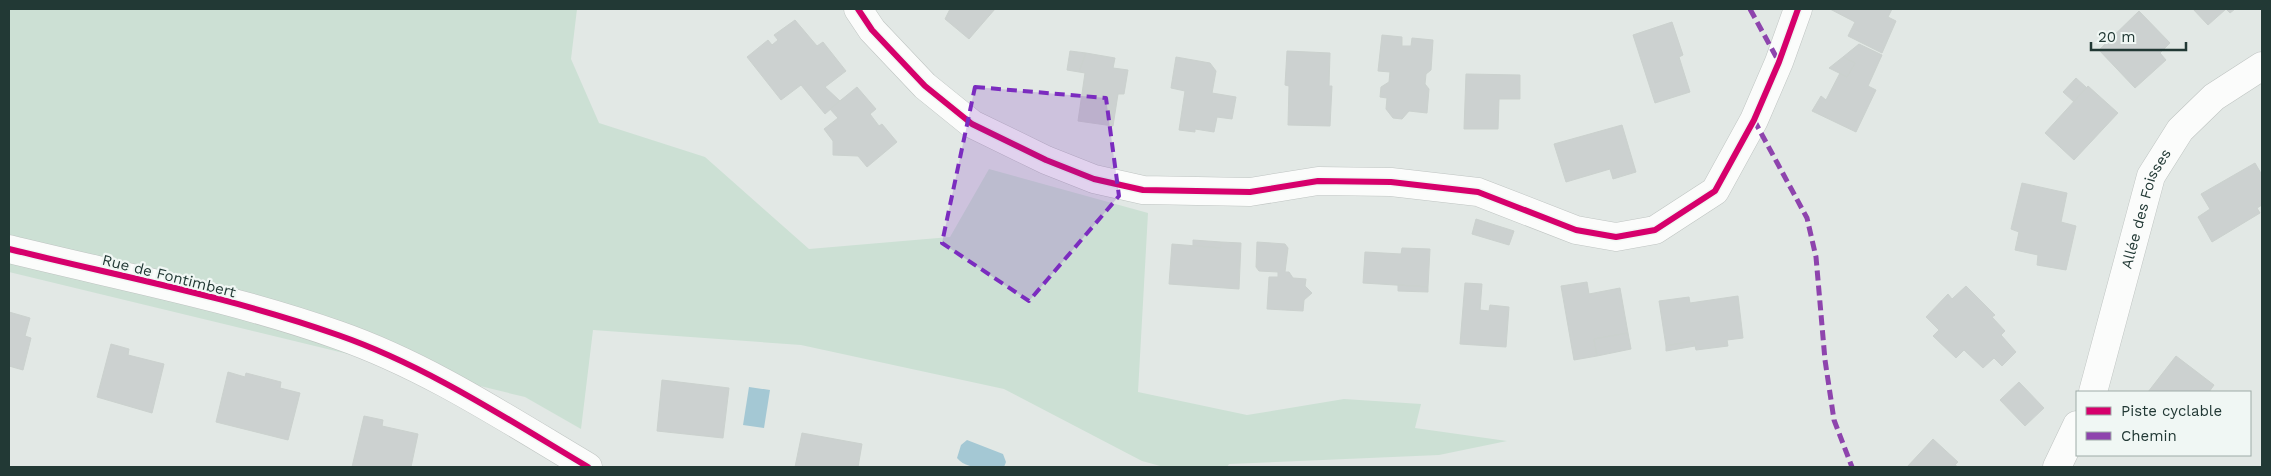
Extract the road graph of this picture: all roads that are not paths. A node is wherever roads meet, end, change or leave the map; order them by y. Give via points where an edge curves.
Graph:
1 (858, 9) edge
2 (1798, 9) edge
3 (2262, 66) edge
4 (9, 249) edge
5 (2093, 391) edge
6 (2076, 427) edge
7 (588, 467) edge
8 (2057, 467) edge

1 - 2 street via 872,30 925,86 972,124 1094,179 1143,190 1250,192 1318,181 1391,182 1478,192 1576,230 1616,237 1656,230 1715,191 1754,120
3 - 5 street, Allée des Foisses via 2214,97 2180,130 2151,176
4 - 7 street, Rue de Fontimbert via 228,302 338,335 441,379
6 - 8 street

